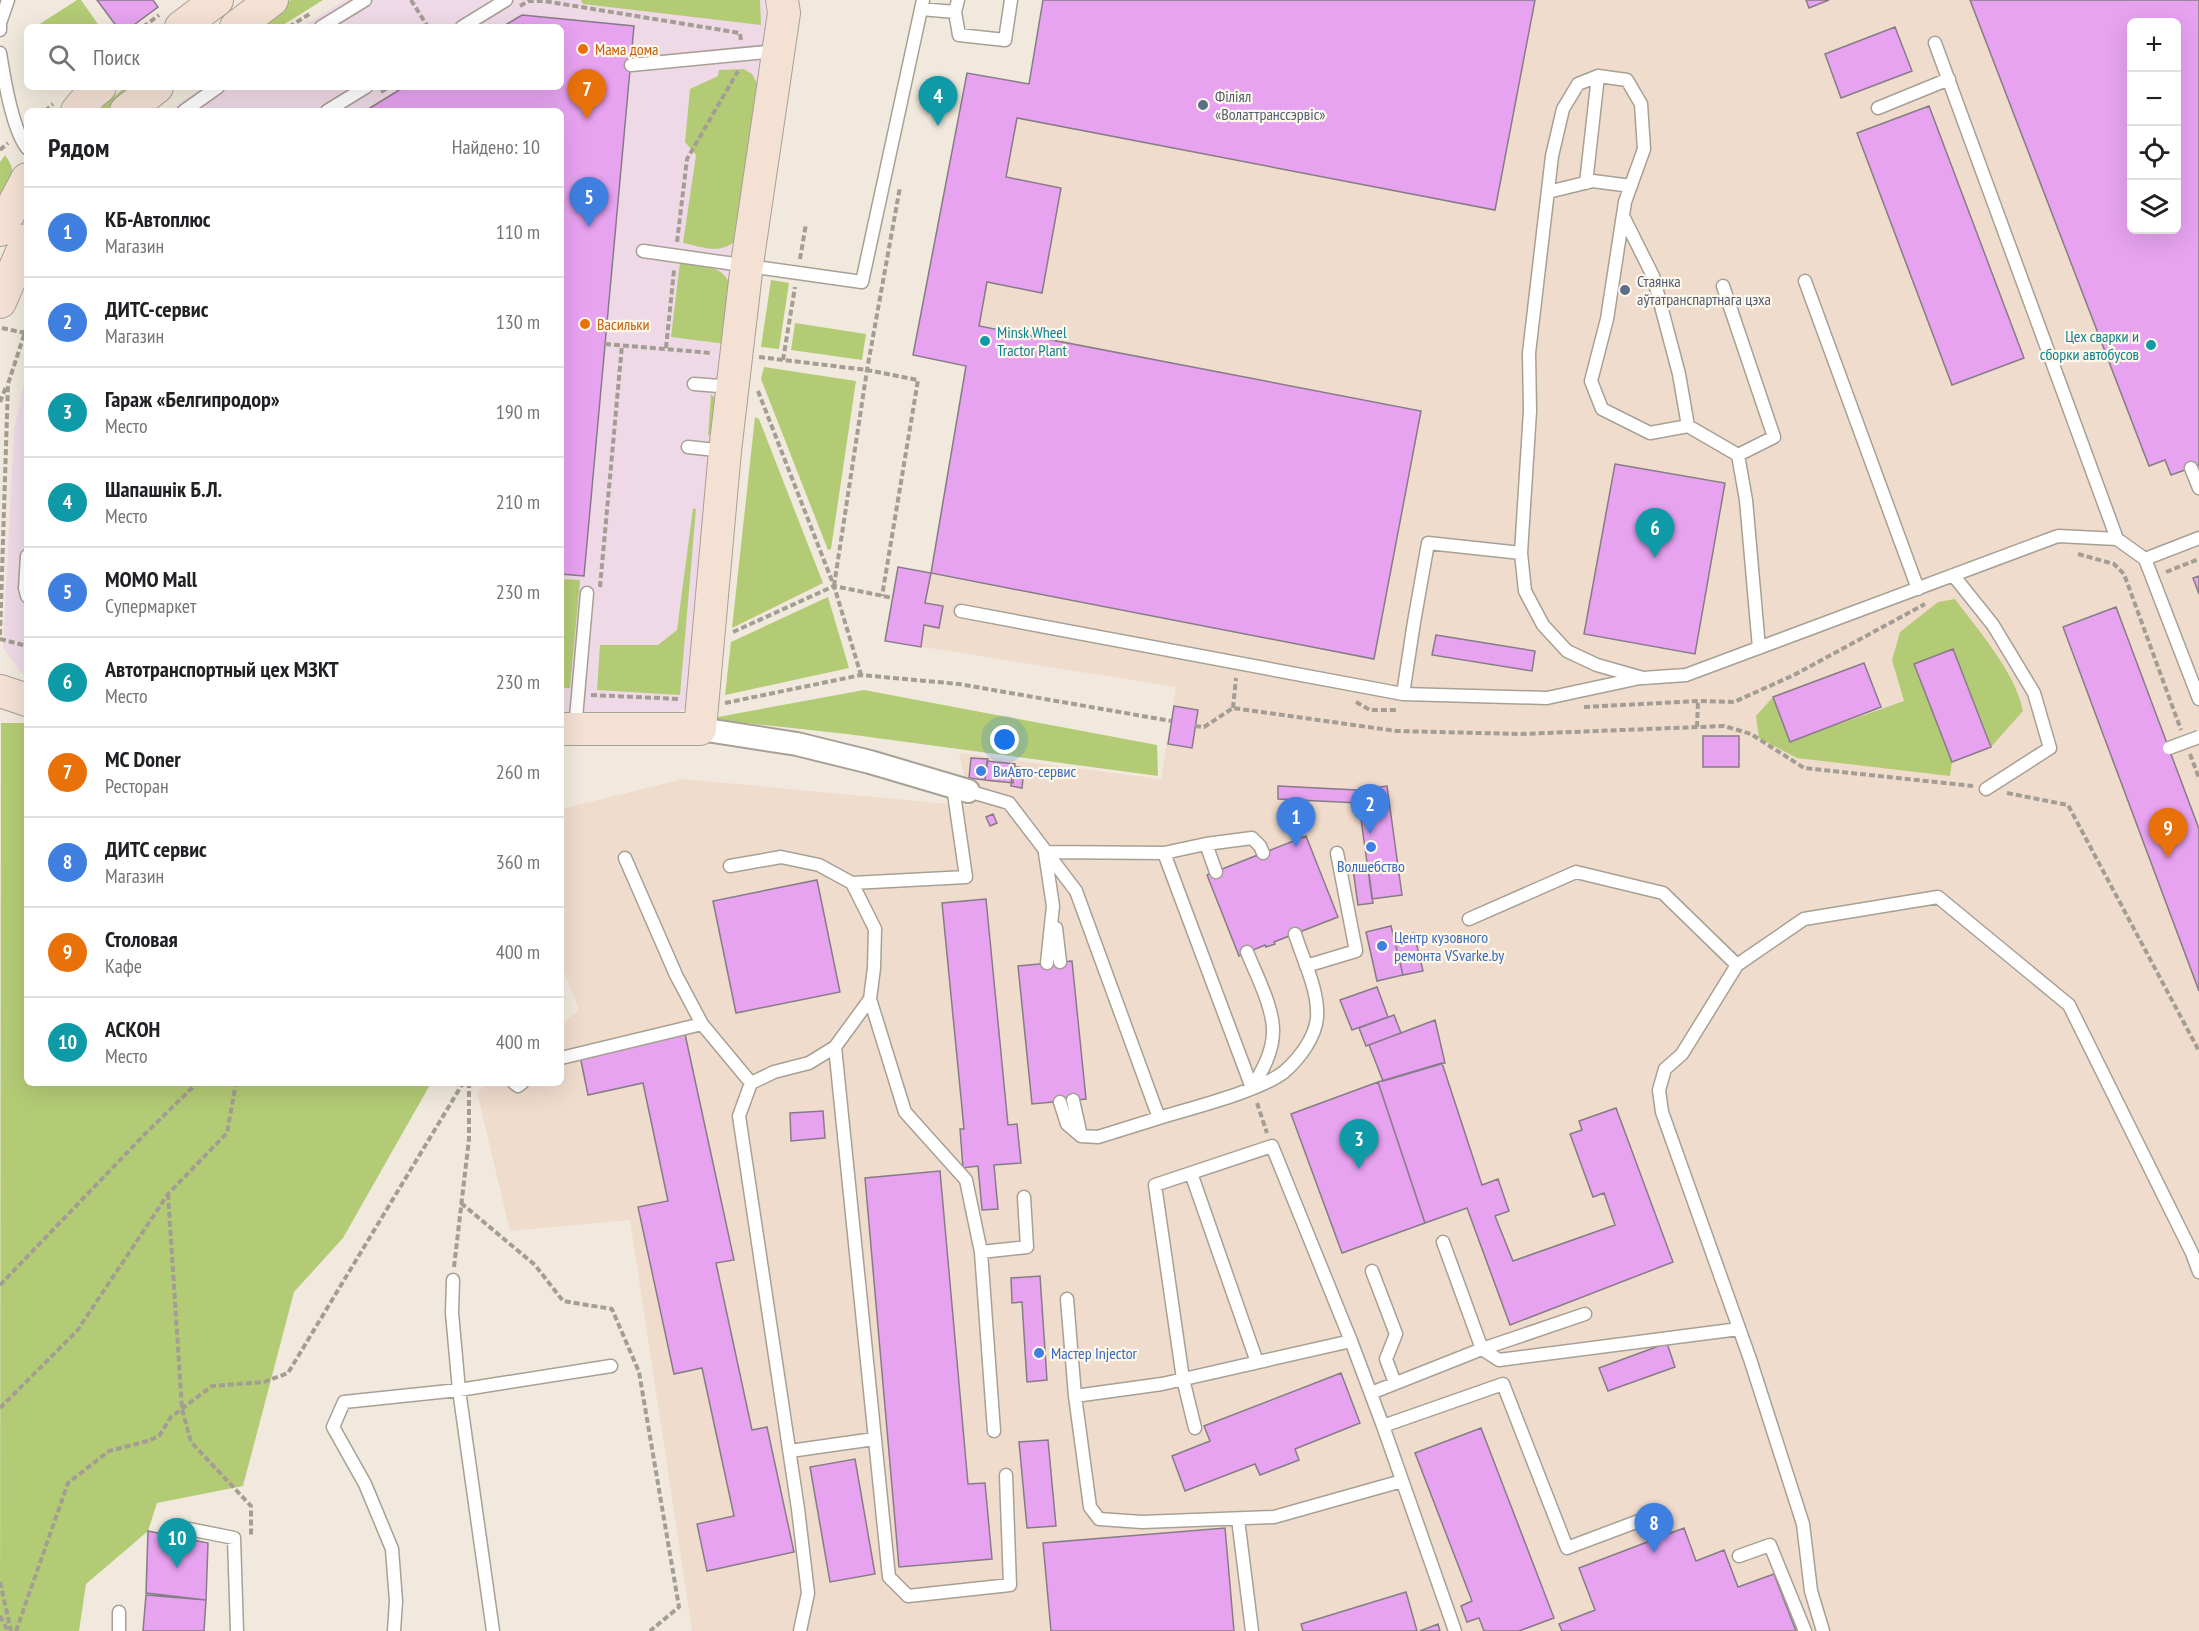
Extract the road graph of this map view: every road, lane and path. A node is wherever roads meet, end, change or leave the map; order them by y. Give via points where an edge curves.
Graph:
1 (8, 0) edge
2 (217, 0) edge
3 (272, 0) edge
4 (365, 0) edge
5 (411, 0) edge
6 (575, 0) edge
7 (782, 0) edge
8 (1011, 0) edge
9 (544, 1) edge
10 (922, 5) edge
11 (509, 6) edge
12 (956, 6) edge
13 (578, 8) junction
14 (185, 24) edge
15 (240, 24) edge
16 (326, 24) edge
17 (426, 24) edge
18 (469, 24) edge
19 (0, 30) edge
20 (741, 41) dead end
21 (1935, 43) dead end
22 (778, 50) junction
23 (0, 53) edge
24 (631, 65) dead end
25 (738, 71) dead end
26 (1598, 76) junction
27 (1949, 79) junction
28 (96, 90) edge
29 (153, 90) edge
30 (214, 90) edge
31 (361, 90) edge
32 (61, 108) edge
33 (130, 108) edge
34 (188, 108) edge
35 (332, 108) edge
36 (1878, 108) dead end
37 (24, 142) edge
38 (1586, 183) junction
39 (24, 185) edge
40 (901, 186) dead end
41 (1631, 186) junction
42 (1548, 192) junction
43 (1623, 216) junction
44 (806, 224) dead end
45 (0, 230) edge
46 (24, 247) edge
47 (643, 251) dead end
48 (675, 255) junction
49 (747, 264) junction
50 (798, 272) junction
51 (1805, 281) dead end
52 (1723, 286) dead end
53 (0, 302) edge
54 (0, 327) edge
55 (24, 333) edge
56 (24, 336) edge
57 (605, 344) dead end
58 (622, 345) junction
59 (666, 348) junction
60 (711, 351) dead end
61 (755, 356) dead end
62 (783, 360) junction
63 (867, 370) junction
64 (8, 384) junction
65 (694, 384) dead end
66 (745, 388) junction
67 (0, 402) edge
68 (1688, 426) junction
69 (688, 447) dead end
70 (724, 451) junction
71 (1738, 455) junction
72 (2191, 468) dead end
73 (2199, 488) edge
74 (2199, 538) edge
75 (2117, 539) junction
76 (1521, 553) junction
77 (2075, 553) dead end
78 (2145, 559) junction
79 (1953, 576) junction
80 (834, 586) junction
81 (1961, 587) junction
82 (1918, 589) junction
83 (586, 593) dead end
84 (600, 594) dead end
85 (882, 596) junction
86 (893, 598) dead end
87 (961, 611) dead end
88 (732, 633) dead end
89 (0, 637) edge
90 (24, 645) edge
91 (1759, 648) junction
92 (1236, 674) dead end
93 (861, 675) junction
94 (1643, 678) junction
95 (593, 684) dead end
96 (0, 691) edge
97 (578, 694) junction
98 (1403, 694) junction
99 (592, 695) junction
100 (24, 699) edge
101 (684, 699) dead end
102 (2199, 699) edge
103 (24, 700) edge
104 (1354, 701) dead end
105 (1698, 701) junction
106 (0, 703) edge
107 (1580, 707) dead end
108 (1233, 708) junction
109 (1404, 710) dead end
110 (709, 716) junction
111 (1171, 722) dead end
112 (1196, 726) dead end
113 (1696, 727) junction
114 (568, 730) edge
115 (2184, 736) dead end
116 (2199, 737) edge
117 (2187, 747) dead end
118 (2169, 748) dead end
119 (2199, 778) edge
120 (961, 789) junction
121 (1986, 789) junction
122 (1206, 844) junction
123 (1045, 852) junction
124 (1164, 853) junction
125 (1263, 853) dead end
126 (1337, 853) dead end
127 (625, 858) dead end
128 (730, 866) dead end
129 (1216, 872) dead end
130 (852, 883) junction
131 (1053, 906) junction
132 (1468, 919) dead end
133 (1294, 934) dead end
134 (1247, 952) dead end
135 (1060, 962) dead end
136 (1047, 963) dead end
137 (1737, 965) junction
138 (1306, 966) junction
139 (870, 999) junction
140 (702, 1024) junction
141 (835, 1047) junction
142 (2199, 1051) edge
143 (564, 1057) edge
144 (751, 1083) junction
145 (194, 1086) edge
146 (235, 1086) edge
147 (461, 1086) edge
148 (469, 1086) edge
149 (1252, 1088) junction
150 (1073, 1100) dead end
151 (1060, 1101) dead end
152 (1160, 1118) junction
153 (1081, 1136) junction
154 (1272, 1146) junction
155 (1191, 1173) junction
156 (168, 1194) junction
157 (1024, 1197) dead end
158 (461, 1203) junction
159 (1443, 1242) dead end
160 (981, 1252) junction
161 (1372, 1271) dead end
162 (2199, 1272) edge
163 (453, 1280) joint
164 (0, 1285) edge
165 (1067, 1299) dead end
166 (1585, 1314) dead end
167 (1739, 1329) junction
168 (1351, 1341) junction
169 (1482, 1349) junction
170 (1257, 1362) junction
171 (611, 1366) dead end
172 (1183, 1379) junction
173 (1395, 1383) junction
174 (459, 1390) junction
175 (1371, 1393) junction
176 (1075, 1396) junction
177 (0, 1408) edge
178 (182, 1409) junction
179 (1383, 1426) junction
180 (1195, 1428) dead end
181 (994, 1431) dead end
182 (874, 1439) junction
183 (790, 1450) junction
184 (1006, 1475) dead end
185 (1402, 1481) junction
186 (1652, 1516) dead end
187 (1238, 1519) junction
188 (178, 1527) dead end
189 (251, 1540) dead end
190 (1739, 1556) dead end
191 (0, 1582) edge
192 (119, 1612) dead end
193 (0, 1616) edge
194 (9, 1631) edge
195 (16, 1631) edge
196 (119, 1631) edge
197 (237, 1631) edge
198 (394, 1631) edge
199 (493, 1631) edge
200 (650, 1631) edge
201 (800, 1631) edge
202 (1252, 1631) edge
203 (1455, 1631) edge
204 (1804, 1631) edge
205 (1823, 1631) edge

1 - 19 lane
2 - 14 street
3 - 15 street
4 - 16 lane
5 - 17 path
6 - 13 path
7 - 22 street via 784,13
8 - 12 lane via 1005,40 959,35
9 - 11 path
9 - 13 path
10 - 12 lane
10 - 50 lane via 862,282
11 - 18 lane
13 - 20 path via 740,33
21 - 27 lane
22 - 24 lane
22 - 49 street
23 - 37 lane
25 - 48 path via 687,159
26 - 38 lane
26 - 41 lane via 1627,80 1641,104 1644,149
26 - 42 lane via 1578,84 1563,109
27 - 36 lane
27 - 75 lane
28 - 32 street
29 - 33 street
30 - 34 lane
31 - 35 lane
38 - 41 lane
38 - 42 lane
39 - 45 street
40 - 63 path
41 - 43 lane
42 - 76 lane via 1529,352 1530,411
43 - 68 lane via 1653,276 1679,374
43 - 68 lane via 1607,319 1591,381 1602,409 1650,433
44 - 50 path
46 - 53 street
47 - 48 lane
48 - 49 lane
48 - 59 path
49 - 50 lane
49 - 66 street
50 - 62 path
51 - 82 lane
52 - 71 lane via 1774,437
54 - 55 path
56 - 64 path
57 - 58 path
58 - 59 path
58 - 84 path
59 - 60 path
61 - 62 path
62 - 63 path
63 - 80 path
63 - 85 path via 918,380
64 - 67 path
64 - 89 path
65 - 66 lane
66 - 70 street
66 - 80 path
68 - 71 lane
69 - 70 lane
70 - 110 street
71 - 91 lane via 1746,500
72 - 73 lane
74 - 78 lane
75 - 78 lane
75 - 79 lane via 2058,536
76 - 94 lane via 1525,591 1543,625 1567,651 1597,665
76 - 98 lane via 1428,543
77 - 115 path via 2114,564 2124,574
78 - 102 lane
79 - 81 lane
79 - 82 lane
80 - 85 path
80 - 88 path
80 - 93 path
81 - 105 path via 1794,675 1734,702
81 - 121 lane via 1993,625 2034,693 2050,748
82 - 91 lane
83 - 97 lane
85 - 86 path
87 - 98 lane
89 - 90 path
91 - 94 lane via 1686,675
92 - 108 path
93 - 110 path
93 - 111 path via 958,684
94 - 98 lane via 1547,698
95 - 99 path
96 - 100 street
97 - 99 path
97 - 114 lane
99 - 101 path
103 - 106 street
104 - 109 path via 1370,710
105 - 107 path
105 - 113 path
108 - 112 path via 1204,727
108 - 113 path via 1396,731 1521,734
110 - 114 street
110 - 120 street
113 - 121 path via 1724,726 1751,734 1804,768
116 - 118 lane, bridge
117 - 119 path
120 - 123 lane via 1009,803
120 - 130 lane via 966,878
121 - 142 path via 2068,804
122 - 124 lane
122 - 125 lane via 1252,838
122 - 129 lane
123 - 124 lane
123 - 131 lane
123 - 152 lane via 1076,891
124 - 149 lane
126 - 138 lane via 1356,951
127 - 140 lane
128 - 130 lane via 781,857 819,866
130 - 139 lane via 875,928
131 - 135 lane
131 - 136 lane
132 - 137 lane via 1576,872 1663,893
133 - 138 lane
134 - 149 lane via 1274,1031 1264,1068
137 - 162 lane via 1804,919 1938,897 2069,1005
137 - 167 lane via 1683,1054 1665,1069 1659,1090 1662,1112
138 - 149 lane via 1317,1018 1311,1038 1283,1072
139 - 141 lane
139 - 160 lane via 905,1112 966,1180
140 - 143 lane
140 - 144 lane
141 - 144 lane via 809,1063 774,1071
141 - 182 lane
144 - 183 lane via 740,1116
145 - 164 path
146 - 156 path via 227,1133
147 - 178 path via 288,1373 264,1382 212,1386
148 - 158 path
149 - 152 lane
149 - 154 path
150 - 153 lane
151 - 153 lane via 1067,1124
152 - 153 lane via 1098,1137
154 - 155 lane
154 - 168 lane
155 - 170 lane
155 - 172 lane via 1155,1185
156 - 177 path via 77,1330
156 - 178 path
157 - 160 lane via 1027,1247
158 - 163 path
158 - 200 path via 535,1266 563,1301 612,1309 639,1372 679,1607
159 - 169 lane
160 - 181 lane
161 - 173 lane via 1396,1334 1386,1359
163 - 174 lane
165 - 176 lane
166 - 169 lane
167 - 169 lane via 1499,1360
167 - 205 lane via 1803,1524 1811,1591
168 - 170 lane
168 - 175 lane
169 - 173 lane
170 - 172 lane
171 - 174 lane
172 - 176 lane
172 - 180 lane
173 - 175 lane
174 - 198 lane via 344,1402 333,1427 365,1484 392,1549
174 - 199 lane
175 - 179 lane
176 - 187 lane via 1090,1508 1099,1519
178 - 189 path via 191,1442 251,1506
178 - 195 path via 171,1417 159,1436 110,1451 68,1483
179 - 185 lane
179 - 186 lane via 1503,1384 1567,1548
182 - 183 lane
182 - 184 lane via 889,1577 908,1596 1010,1585
183 - 201 lane via 808,1593
185 - 187 lane via 1274,1517
185 - 203 lane
187 - 202 lane
188 - 197 lane via 234,1538
190 - 204 lane via 1770,1545
191 - 194 path
192 - 196 lane
193 - 194 path

